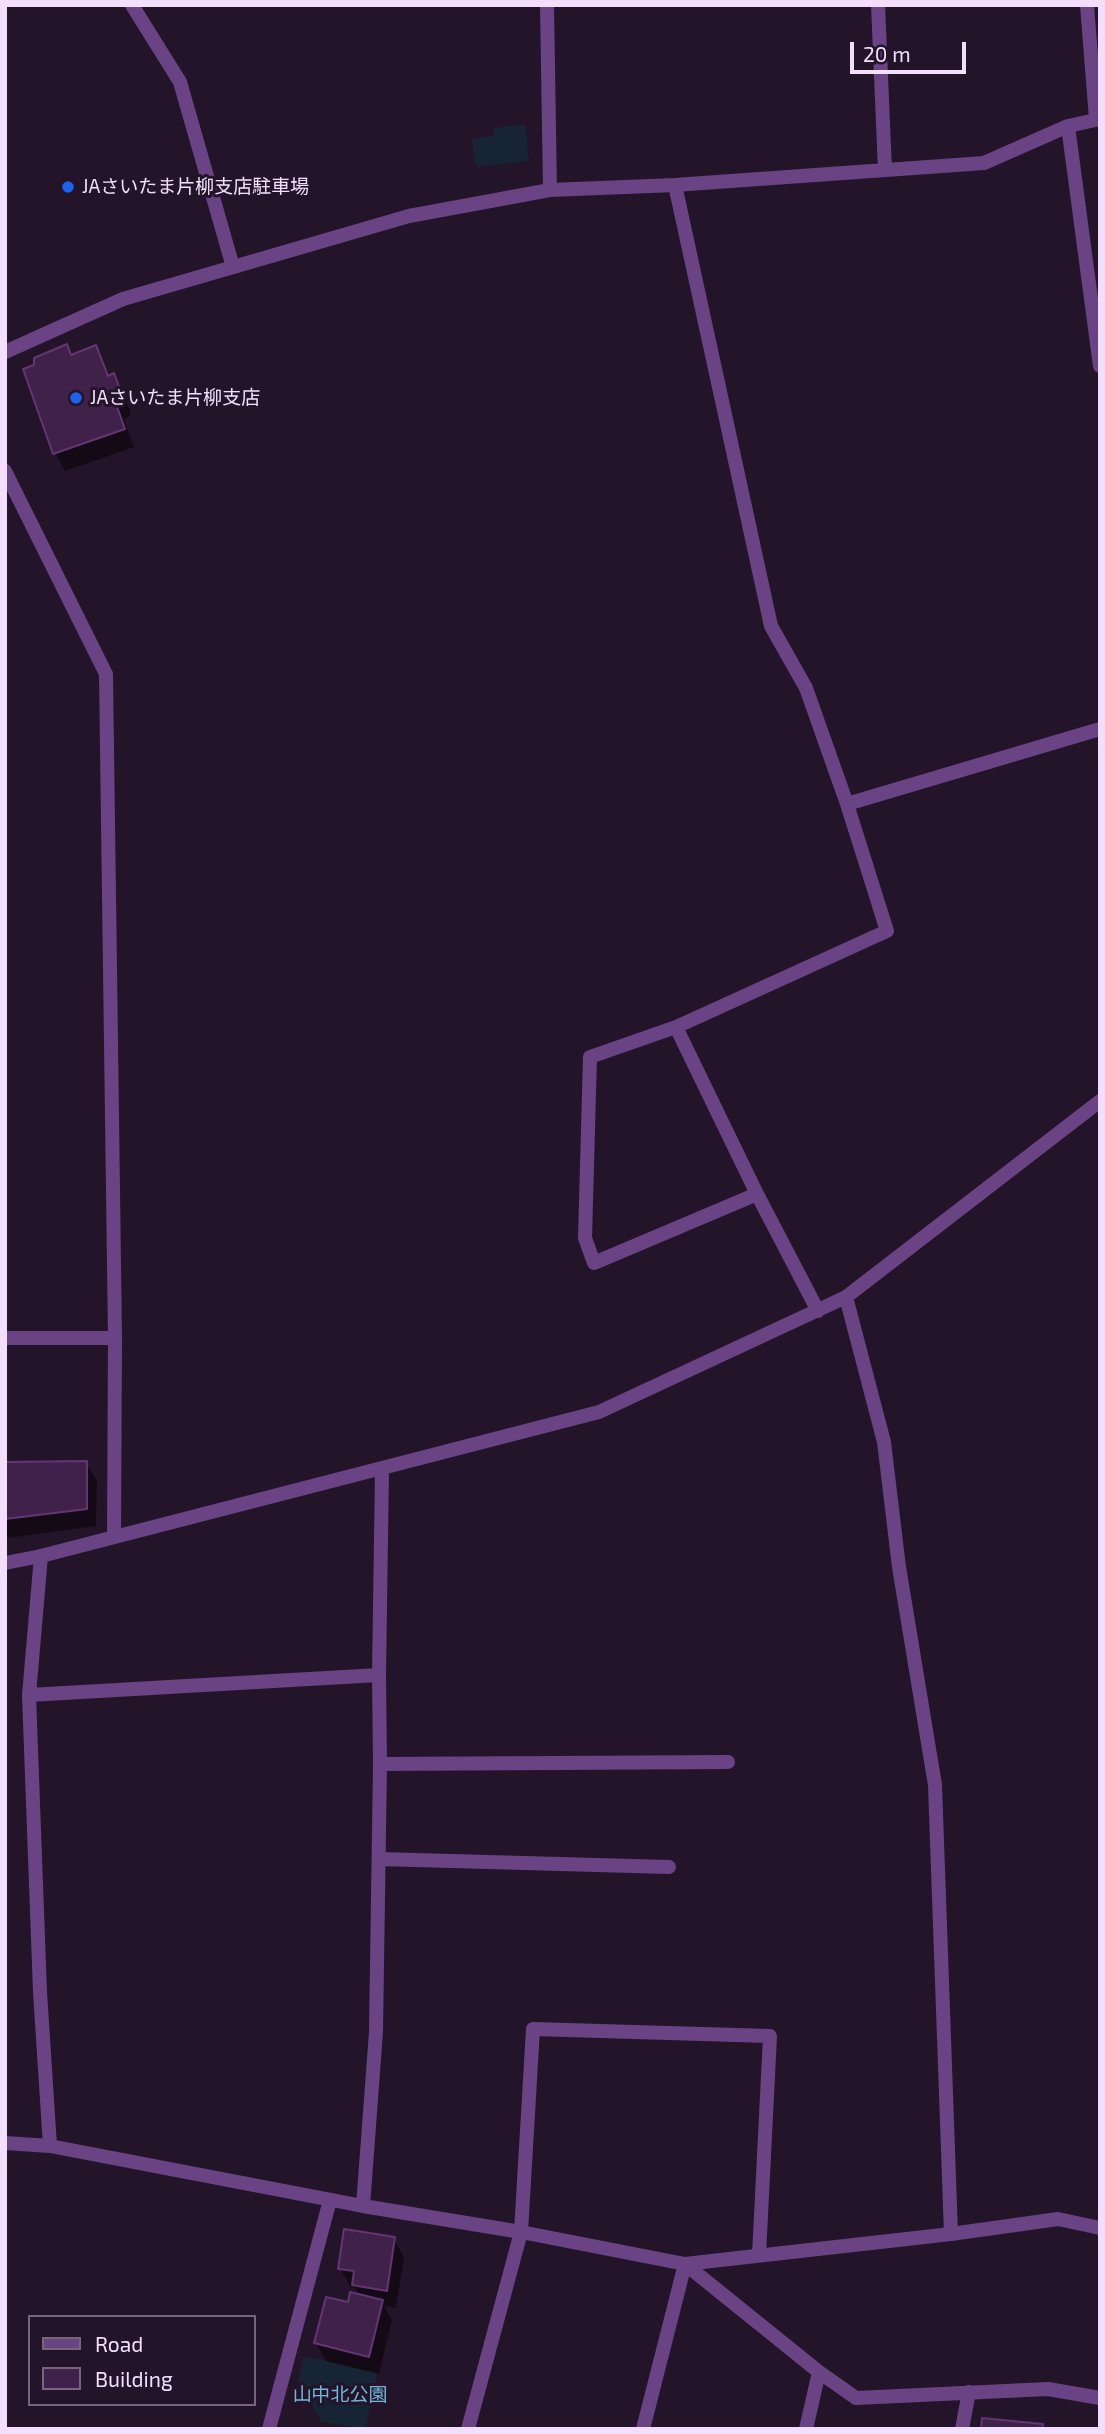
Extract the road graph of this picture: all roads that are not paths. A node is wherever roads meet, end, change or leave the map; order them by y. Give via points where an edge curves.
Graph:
1 (132, 5) edge
2 (547, 5) edge
3 (878, 5) edge
4 (1087, 5) edge
5 (1098, 119) edge
6 (1068, 126) junction
7 (885, 170) junction
8 (675, 185) junction
9 (550, 190) junction
10 (233, 267) junction
11 (5, 352) edge
12 (1100, 366) edge
13 (5, 471) edge
14 (1100, 729) edge
15 (847, 804) junction
16 (676, 1027) junction
17 (1100, 1101) edge
18 (757, 1194) junction
19 (846, 1297) junction
20 (818, 1311) junction
21 (5, 1338) edge
22 (115, 1338) junction
23 (382, 1469) junction
24 (114, 1537) junction
25 (41, 1556) junction
26 (5, 1563) edge
27 (379, 1675) junction
28 (29, 1695) junction
29 (728, 1762) dead end
30 (380, 1764) junction
31 (379, 1859) junction
32 (669, 1867) dead end
33 (5, 2143) edge
34 (50, 2146) junction
35 (330, 2200) junction
36 (363, 2206) junction
37 (1100, 2228) edge
38 (521, 2232) junction
39 (951, 2234) junction
40 (758, 2255) junction
41 (685, 2264) junction
42 (818, 2372) junction
43 (969, 2392) junction
44 (1100, 2398) edge
45 (270, 2429) edge
46 (468, 2429) edge
47 (643, 2429) edge
48 (806, 2429) edge
49 (962, 2429) edge

1 - 10 street via 180,82
2 - 9 street
3 - 7 street
4 - 5 street
5 - 6 street
6 - 7 street via 984,163
6 - 12 street
7 - 8 street
8 - 9 street
8 - 15 street via 771,626 806,688
9 - 10 street via 409,216
10 - 11 street via 123,299
13 - 22 street via 106,674
14 - 15 street
15 - 16 street via 887,931
16 - 18 street
16 - 18 street via 590,1057 585,1238 594,1263
17 - 19 street
18 - 20 street
19 - 20 street
19 - 39 street via 884,1442 899,1567 935,1785
20 - 23 street via 599,1412
21 - 22 street
22 - 24 street
23 - 24 street
23 - 27 street
24 - 25 street
25 - 26 street
25 - 28 street
27 - 28 street
27 - 30 street
28 - 34 street
29 - 30 street
30 - 31 street
31 - 32 street
31 - 36 street via 376,2032
33 - 34 street
34 - 35 street
35 - 36 street
35 - 45 street
36 - 38 street
37 - 39 street via 1058,2218
38 - 40 street via 533,2029 770,2036
38 - 41 street
38 - 46 street
39 - 40 street
40 - 41 street
41 - 42 street
41 - 47 street
42 - 43 street via 856,2398
42 - 48 street
43 - 44 street via 1048,2389
43 - 49 street

